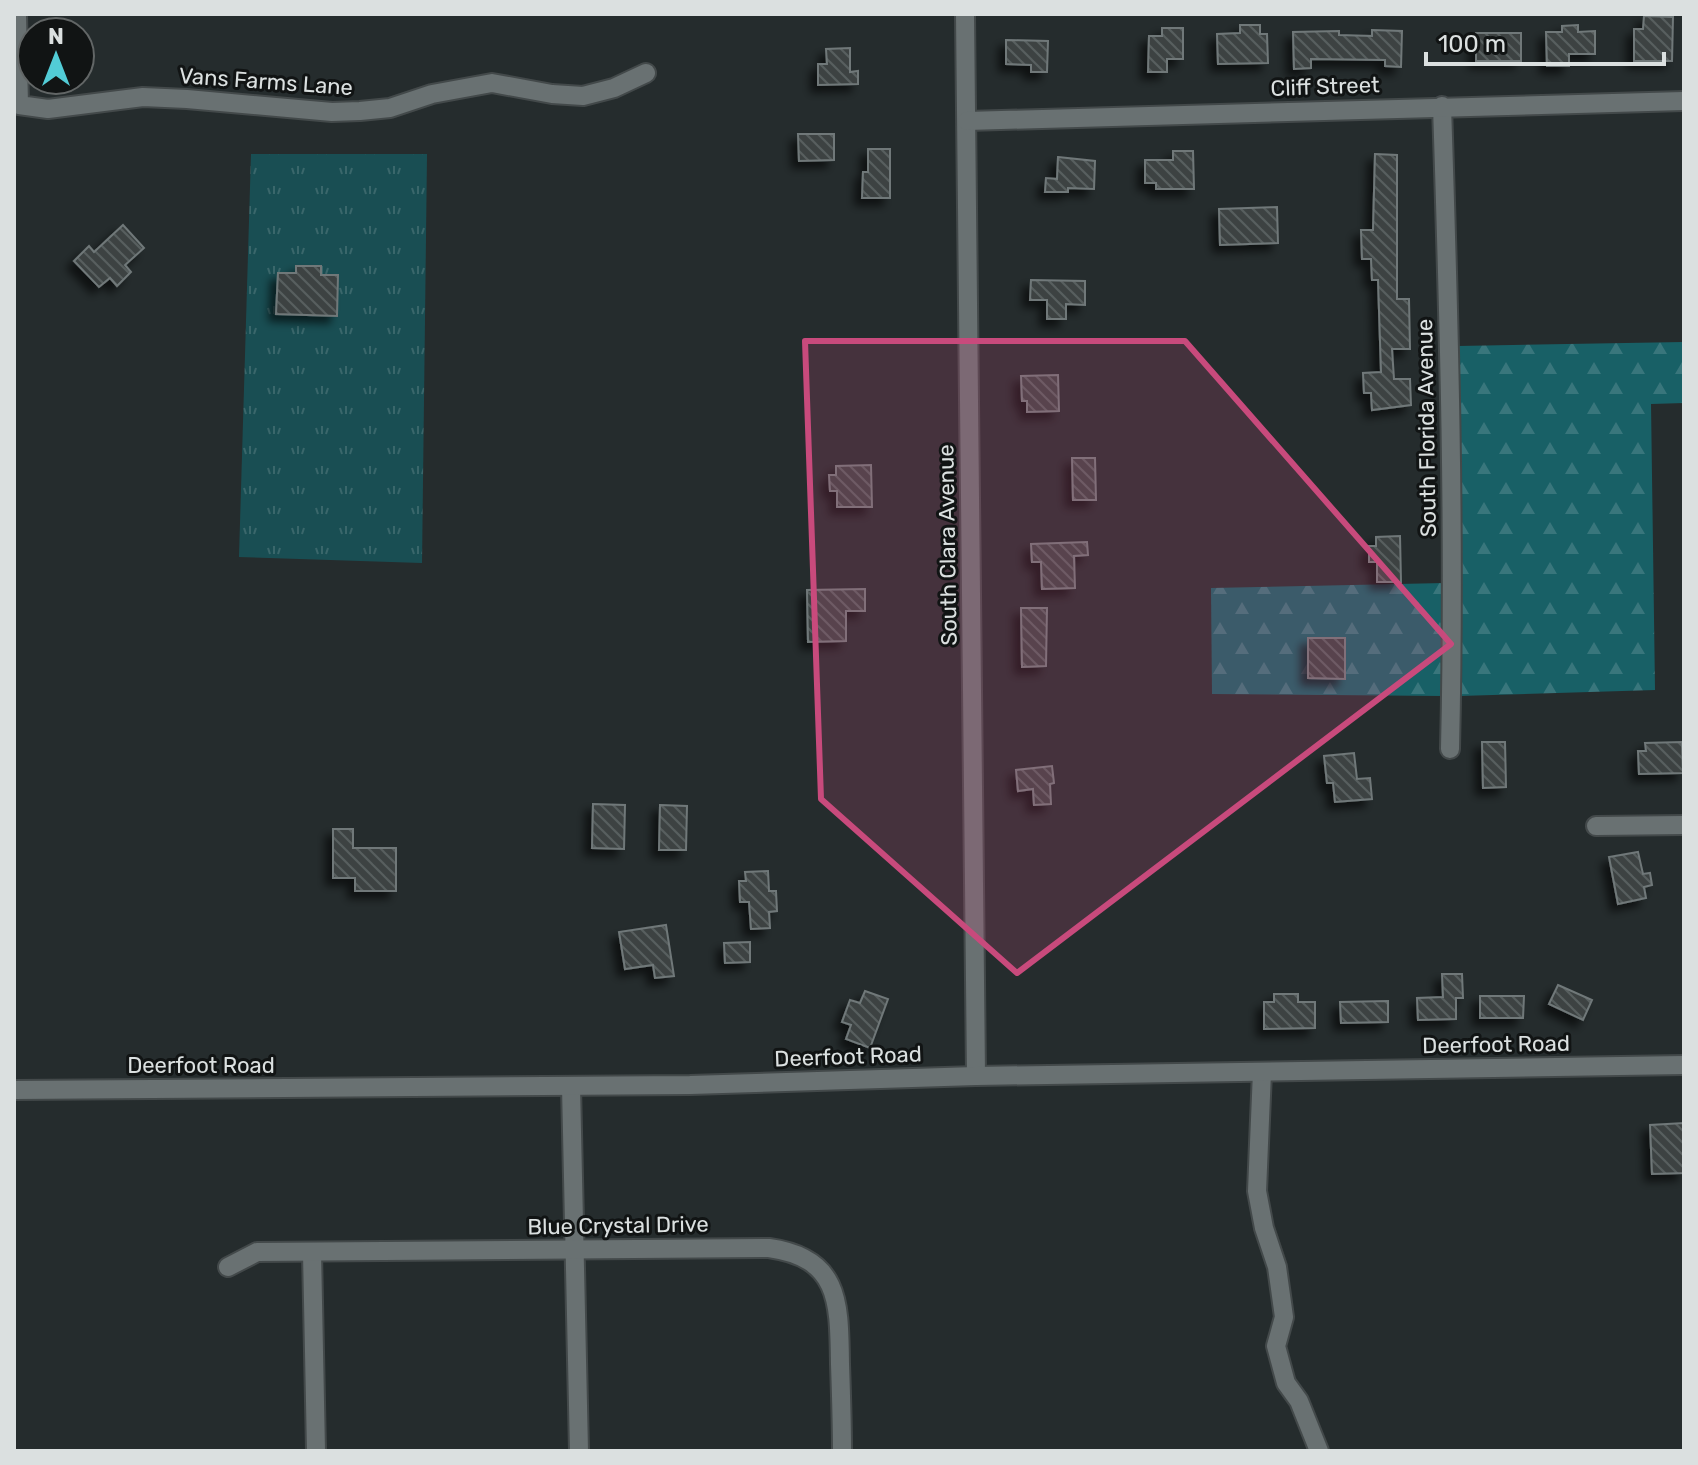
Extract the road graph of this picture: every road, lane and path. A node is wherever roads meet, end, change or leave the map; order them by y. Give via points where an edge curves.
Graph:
1 (17, 14) edge
2 (965, 14) edge
3 (646, 73) dead end
4 (1684, 101) edge
5 (1442, 106) junction
6 (967, 121) junction
7 (1450, 749) dead end
8 (1684, 825) edge
9 (1596, 826) dead end
10 (1684, 1065) edge
11 (1262, 1072) junction
12 (976, 1076) junction
13 (571, 1086) junction
14 (14, 1090) edge
15 (574, 1250) junction
16 (312, 1252) junction
17 (228, 1267) dead end
18 (316, 1451) edge
19 (579, 1451) edge
20 (842, 1451) edge
21 (1319, 1451) edge

1 - 3 street, Vans Farms Lane via 19,105 48,109 143,97 360,111 492,83 583,96
2 - 6 street, South Clara Avenue
4 - 5 street, Cliff Street
5 - 6 street, Cliff Street
5 - 7 street, South Florida Avenue via 1453,585
6 - 12 street, South Clara Avenue
8 - 9 street
10 - 11 street, Deerfoot Road
11 - 12 street, Deerfoot Road
11 - 21 street via 1257,1191 1284,1317 1276,1346 1286,1383
12 - 13 street, Deerfoot Road
13 - 14 street, Deerfoot Road
13 - 15 street
15 - 16 street, Blue Crystal Drive
15 - 19 street
15 - 20 street, Blue Crystal Drive via 769,1248 813,1264 838,1304
16 - 17 street, Blue Crystal Drive via 257,1252
16 - 18 street

